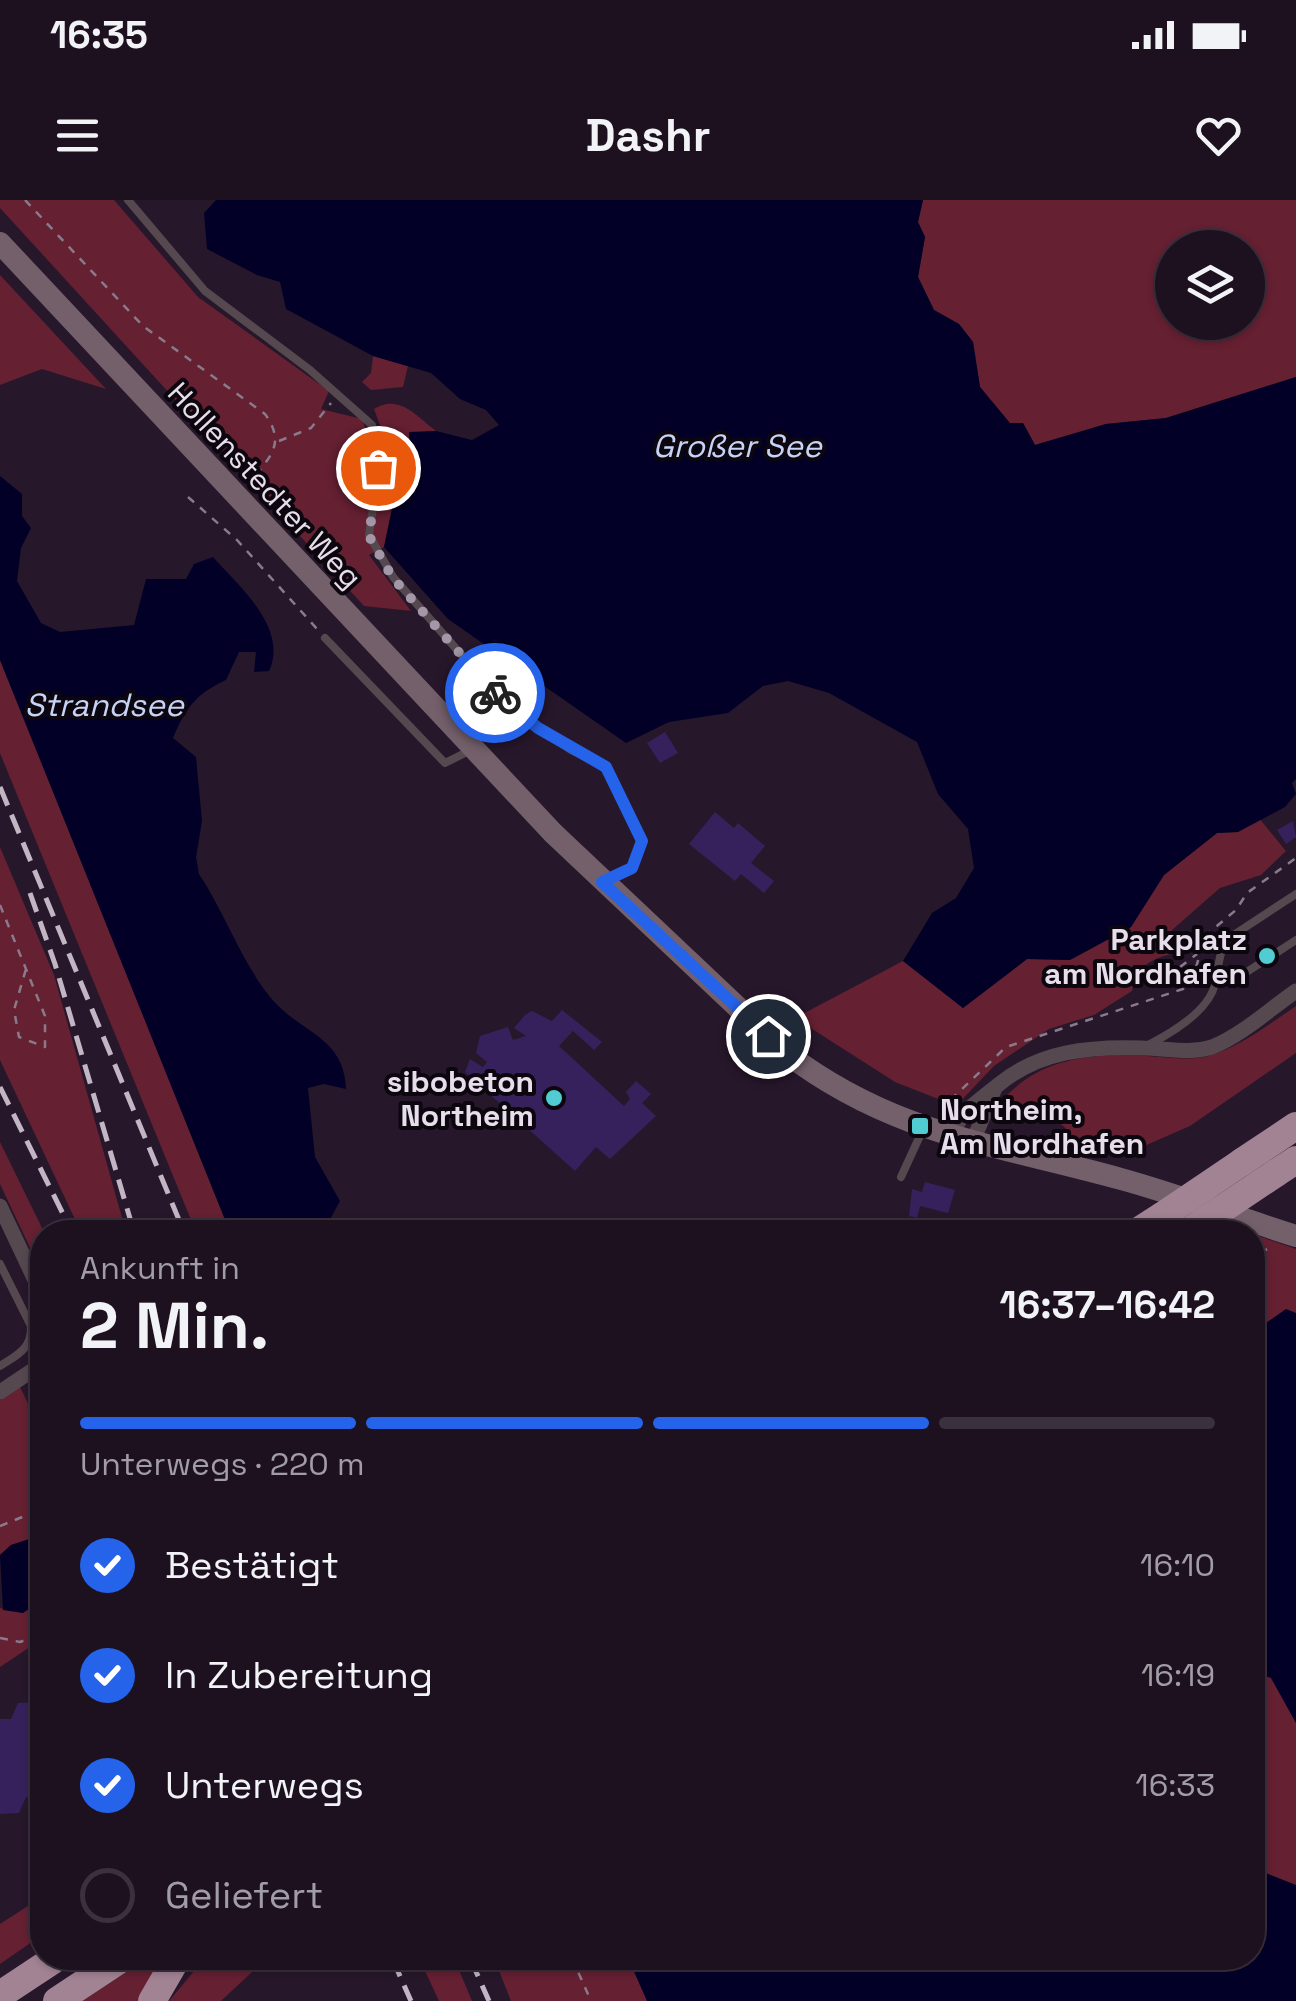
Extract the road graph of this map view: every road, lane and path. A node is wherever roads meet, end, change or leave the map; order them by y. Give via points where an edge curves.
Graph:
1 (25, 200) edge
2 (128, 200) edge
3 (0, 243) edge
4 (338, 394) junction
5 (277, 442) junction
6 (245, 488) dead end
7 (188, 496) dead end
8 (326, 638) joint
9 (474, 749) junction
10 (1296, 858) edge
11 (602, 882) junction
12 (1296, 894) edge
13 (0, 905) edge
14 (1296, 940) edge
15 (1199, 953) junction
16 (1164, 968) dead end
17 (26, 969) junction
18 (1236, 979) dead end
19 (1296, 991) edge
20 (1143, 1048) junction
21 (995, 1088) junction
22 (929, 1121) junction
23 (1296, 1126) edge
24 (961, 1133) junction
25 (1286, 1166) edge
26 (902, 1177) dead end
27 (0, 1206) edge
28 (1156, 1220) edge
29 (1206, 1220) edge
30 (1247, 1220) edge
31 (1265, 1226) edge
32 (1296, 1236) edge
33 (0, 1264) edge
34 (30, 1270) edge
35 (30, 1324) edge
36 (30, 1340) edge
37 (0, 1366) edge
38 (30, 1372) edge
39 (0, 1392) edge
40 (30, 1514) edge
41 (0, 1526) edge
42 (0, 1638) edge
43 (30, 1638) edge
44 (38, 1970) edge
45 (104, 1970) edge
46 (170, 1970) edge
47 (577, 1970) edge
48 (0, 1995) edge
49 (57, 2001) edge
50 (152, 2001) edge
51 (591, 2001) edge

1 - 5 path via 144,326 265,414
2 - 4 lane via 205,291
3 - 9 main road, Hollenstedter Weg
4 - 5 path via 311,428
4 - 11 lane via 372,425 378,468 369,536 392,577 503,702 606,767 618,789 642,841 640,857
5 - 6 path
7 - 8 path
8 - 9 lane via 444,763
9 - 11 main road, Hollenstedter Weg
10 - 15 path via 1247,893 1205,936
11 - 22 main road, Hollenstedter Weg via 786,1054 864,1105
12 - 20 lane via 1229,938 1206,1004
13 - 17 path
14 - 18 lane
15 - 16 path via 1180,968
15 - 22 path via 1182,989 1006,1048
17 - 17 path via 45,1016 45,1047 20,1037 14,1010
19 - 20 street via 1213,1046
20 - 21 street via 1042,1056
21 - 24 street
21 - 24 street
22 - 24 main road, Hollenstedter Weg
22 - 24 path
22 - 26 lane
23 - 28 highway, bridge
24 - 30 main road, Hollenstedter Weg
25 - 29 highway, bridge
27 - 34 street
31 - 32 main road, Hollenstedter Weg
33 - 35 lane
36 - 37 lane
38 - 39 street
40 - 41 path
42 - 43 path
44 - 48 highway
45 - 49 highway
46 - 50 highway
47 - 51 path

